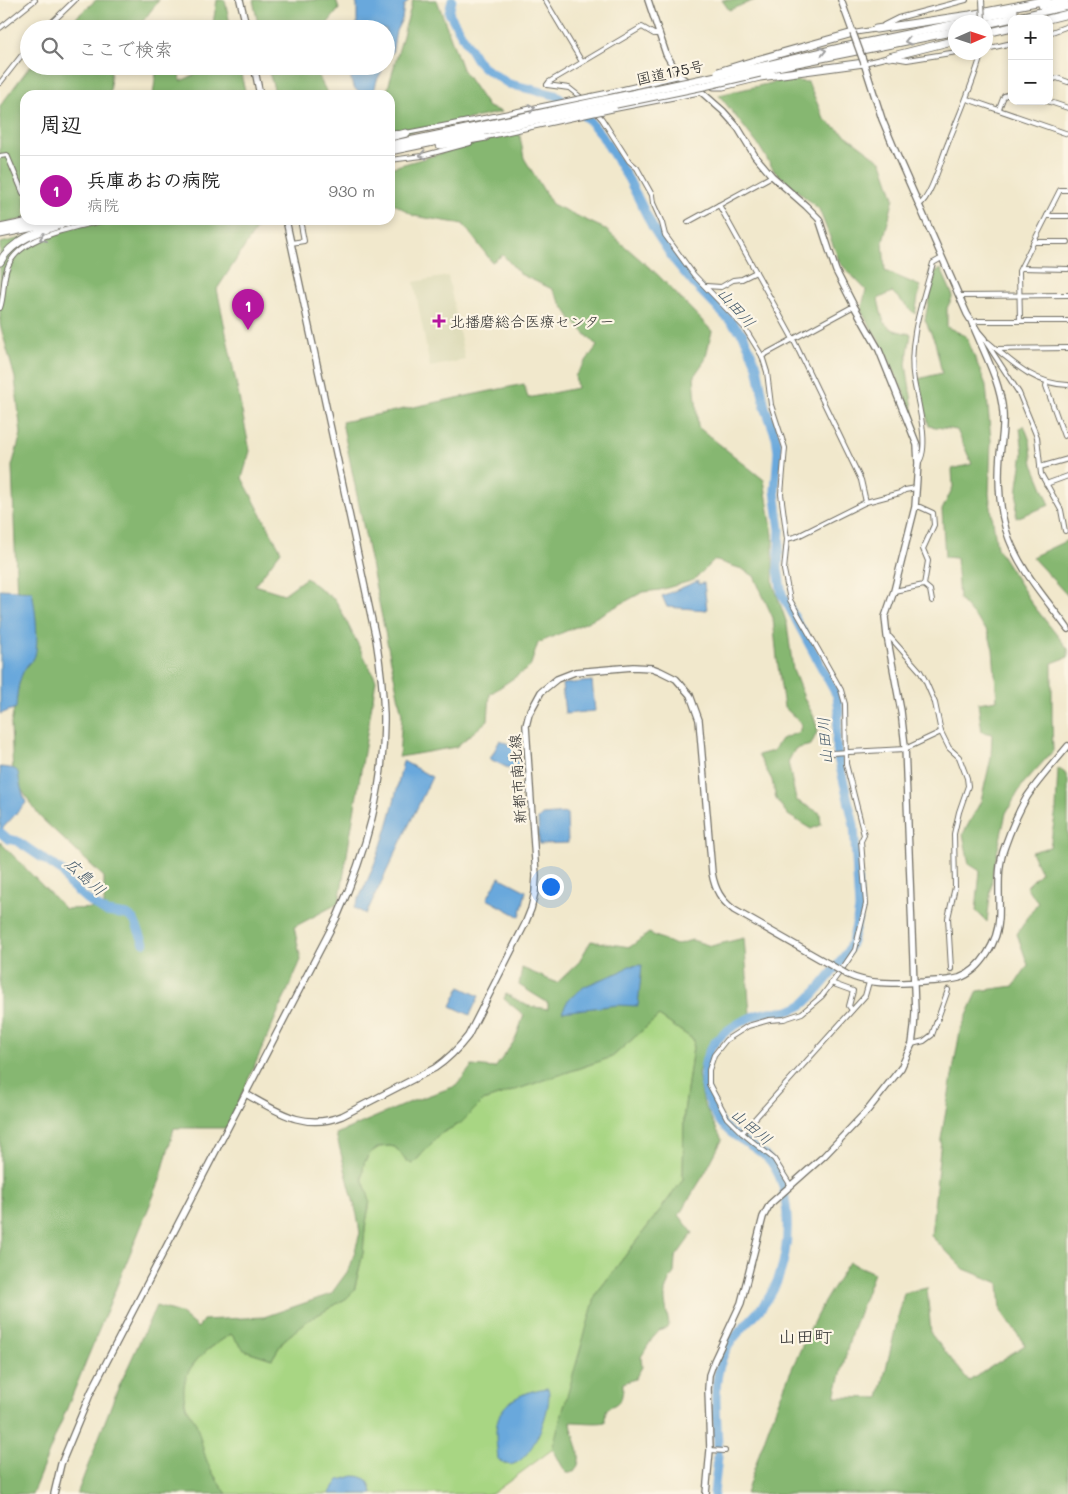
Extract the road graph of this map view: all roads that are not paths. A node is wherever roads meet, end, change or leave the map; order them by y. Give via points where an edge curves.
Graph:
1 (35, 0) edge
2 (75, 0) edge
3 (240, 0) edge
4 (545, 0) edge
5 (648, 0) edge
6 (842, 0) edge
7 (966, 0) edge
8 (982, 0) edge
9 (1047, 0) edge
10 (1066, 0) edge
11 (1068, 6) edge
12 (1068, 14) edge
13 (983, 15) edge
14 (993, 15) edge
15 (1053, 18) edge
16 (54, 20) edge
17 (244, 20) edge
18 (993, 21) edge
19 (948, 26) edge
20 (1068, 26) edge
21 (0, 28) edge
22 (1008, 28) edge
23 (876, 30) junction
24 (993, 31) edge
25 (1053, 32) edge
26 (853, 33) junction
27 (948, 33) edge
28 (660, 34) junction
29 (948, 42) edge
30 (1008, 45) edge
31 (993, 48) edge
32 (948, 53) edge
33 (20, 57) edge
34 (889, 57) junction
35 (979, 60) edge
36 (582, 62) junction
37 (864, 62) junction
38 (759, 69) junction
39 (256, 75) edge
40 (679, 76) junction
41 (1053, 80) edge
42 (1068, 82) edge
43 (0, 83) edge
44 (703, 89) junction
45 (259, 90) edge
46 (1008, 94) edge
47 (966, 98) junction
48 (1053, 103) edge
49 (1068, 108) edge
50 (999, 109) junction
51 (485, 128) junction
52 (395, 133) edge
53 (406, 134) junction
54 (1068, 134) edge
55 (395, 136) edge
56 (395, 144) edge
57 (395, 150) edge
58 (0, 156) edge
59 (395, 159) edge
60 (772, 176) junction
61 (20, 184) edge
62 (1068, 190) edge
63 (719, 205) junction
64 (919, 206) junction
65 (1047, 216) junction
66 (1068, 216) edge
67 (688, 222) dead end
68 (20, 224) edge
69 (43, 225) edge
70 (62, 225) edge
71 (87, 225) edge
72 (287, 225) edge
73 (301, 225) edge
74 (0, 227) edge
75 (0, 234) edge
76 (1034, 242) junction
77 (1068, 242) edge
78 (291, 243) junction
79 (942, 258) junction
80 (0, 262) edge
81 (1021, 268) junction
82 (1068, 269) edge
83 (756, 272) junction
84 (706, 286) junction
85 (1019, 295) junction
86 (1068, 295) edge
87 (959, 296) junction
88 (854, 306) junction
89 (0, 308) edge
90 (1020, 321) junction
91 (1068, 321) edge
92 (972, 323) junction
93 (793, 339) junction
94 (984, 339) junction
95 (1068, 348) edge
96 (997, 349) junction
97 (762, 356) junction
98 (1047, 382) junction
99 (1068, 385) edge
100 (1068, 434) edge
101 (1068, 459) edge
102 (918, 463) junction
103 (1040, 467) junction
104 (1068, 476) edge
105 (1046, 484) junction
106 (916, 488) junction
107 (866, 502) junction
108 (915, 507) junction
109 (1068, 514) edge
110 (1062, 516) junction
111 (1065, 531) dead end
112 (787, 539) junction
113 (924, 584) junction
114 (894, 591) junction
115 (932, 601) dead end
116 (1068, 629) edge
117 (887, 636) junction
118 (941, 732) junction
119 (1068, 746) edge
120 (905, 750) junction
121 (845, 752) junction
122 (831, 753) dead end
123 (951, 969) tunnel mouth
124 (869, 982) junction
125 (913, 982) junction
126 (832, 983) junction
127 (948, 990) tunnel mouth
128 (852, 1010) junction
129 (912, 1044) junction
130 (246, 1094) junction
131 (742, 1133) junction
132 (788, 1188) junction
133 (710, 1450) junction
134 (725, 1451) dead end
135 (54, 1494) edge
136 (706, 1494) edge

1 - 21 street
2 - 16 street
3 - 17 street
4 - 36 street
5 - 28 street
6 - 26 street
7 - 23 street via 898,18
8 - 13 street, bridge
9 - 23 highway
10 - 14 highway
11 - 18 highway
12 - 15 highway
38 -> 19 highway, 国道175号 via 834,49
20 - 25 street
22 - 24 highway
23 - 26 street
26 - 37 street, bridge
26 - 38 highway
27 -> 38 highway, 国道175号
28 - 36 street via 642,27
28 - 40 street via 666,54
29 - 34 highway
30 - 31 street
32 - 34 street via 907,60
33 - 43 street
34 - 37 street
35 - 47 street
36 - 84 street via 547,85 569,88 602,119 629,161 638,168 652,195 665,235
37 - 38 highway
37 - 64 street via 882,119
38 - 44 highway, 国道175号, bridge
38 - 51 highway, 国道175号, bridge
39 - 45 street
40 - 44 street
51 -> 40 street, bridge
41 - 42 street
44 - 51 highway, 国道175号, bridge
44 - 51 street, bridge via 615,109
44 - 60 street via 738,128
46 - 50 street via 1004,96
47 - 50 street
47 - 64 street via 931,186
48 - 49 street
50 - 54 street
51 - 53 street
51 - 56 highway, 国道175号
51 - 57 highway, 国道175号
51 -> 59 street via 422,156
52 - 53 street
53 - 55 highway
58 - 61 street via 7,155
60 - 63 street
60 - 88 street via 819,220 836,271
62 - 65 street via 1060,190
63 - 67 street
63 - 83 street
64 - 79 street
65 - 66 street
65 - 76 street
68 - 74 highway
69 - 75 highway
70 - 80 highway via 21,241
71 -> 89 street via 55,233 21,249 6,270
72 - 78 street
73 - 78 street via 304,241
76 - 77 street
76 - 81 street
78 - 130 street via 376,639 383,696 382,757 374,813 360,862 337,917
79 - 87 street
79 - 102 street via 933,263 913,349 913,379 924,444 922,459
81 - 82 street
81 - 85 street
83 - 84 street via 721,287
83 - 93 street
84 - 97 street via 744,327
85 - 86 street
85 - 87 street
85 - 90 street
87 - 92 street
88 - 93 street
88 - 102 street via 879,350 917,445
90 - 91 street
90 - 92 street
92 - 94 street
92 - 116 street via 998,388 1003,412 1000,501 1006,528 1025,571
93 - 97 street
93 - 107 street via 861,480
94 - 96 street
94 - 103 street via 1019,393 1036,437
95 - 96 street
96 - 98 street via 1030,375
97 - 112 street via 771,405 785,448 781,494
98 - 99 street
98 - 100 street via 1064,436
101 - 103 street
102 - 106 street
103 - 105 street
104 - 105 street
105 - 110 street
106 - 107 street
106 - 108 street
107 - 112 street
108 - 113 street via 933,513 934,525 923,549 928,561
108 - 114 street
109 - 110 street
110 - 111 street
112 - 121 street via 784,570 790,600 841,690 845,704
113 - 114 street
113 - 115 street via 930,590
114 - 117 street via 885,617
117 - 118 street via 925,680 935,703
117 - 120 street
118 - 120 street
118 - 123 street via 949,748 959,757 968,786 954,834 954,888 948,918
119 - 125 street, 新都市南北線 via 1027,798 1004,847 998,892 999,919 988,954 974,969 959,978
120 - 121 street
120 - 125 street
121 - 122 street
121 - 126 street via 864,835 866,904 855,950
124 - 125 street, 新都市南北線
124 - 128 street via 865,996
124 - 130 street, 新都市南北線, bridge via 846,974 734,910 718,895 712,873 699,720 684,687 676,679 642,666 575,672 549,685 534,702 529,714 526,738 535,892 525,924 459,1048 435,1068 327,1121 294,1119
125 - 129 street
126 - 128 street via 853,991 849,1006
126 - 131 street via 802,1013 748,1026 726,1040 714,1055 709,1084 727,1118
127 - 129 street via 932,1035
128 - 131 street
129 - 132 street via 901,1068 867,1111
130 - 135 street via 91,1392 61,1464
131 - 132 street via 774,1159
132 - 133 street via 770,1204 762,1217 741,1303 714,1361 708,1389
133 - 134 street
133 - 136 street

